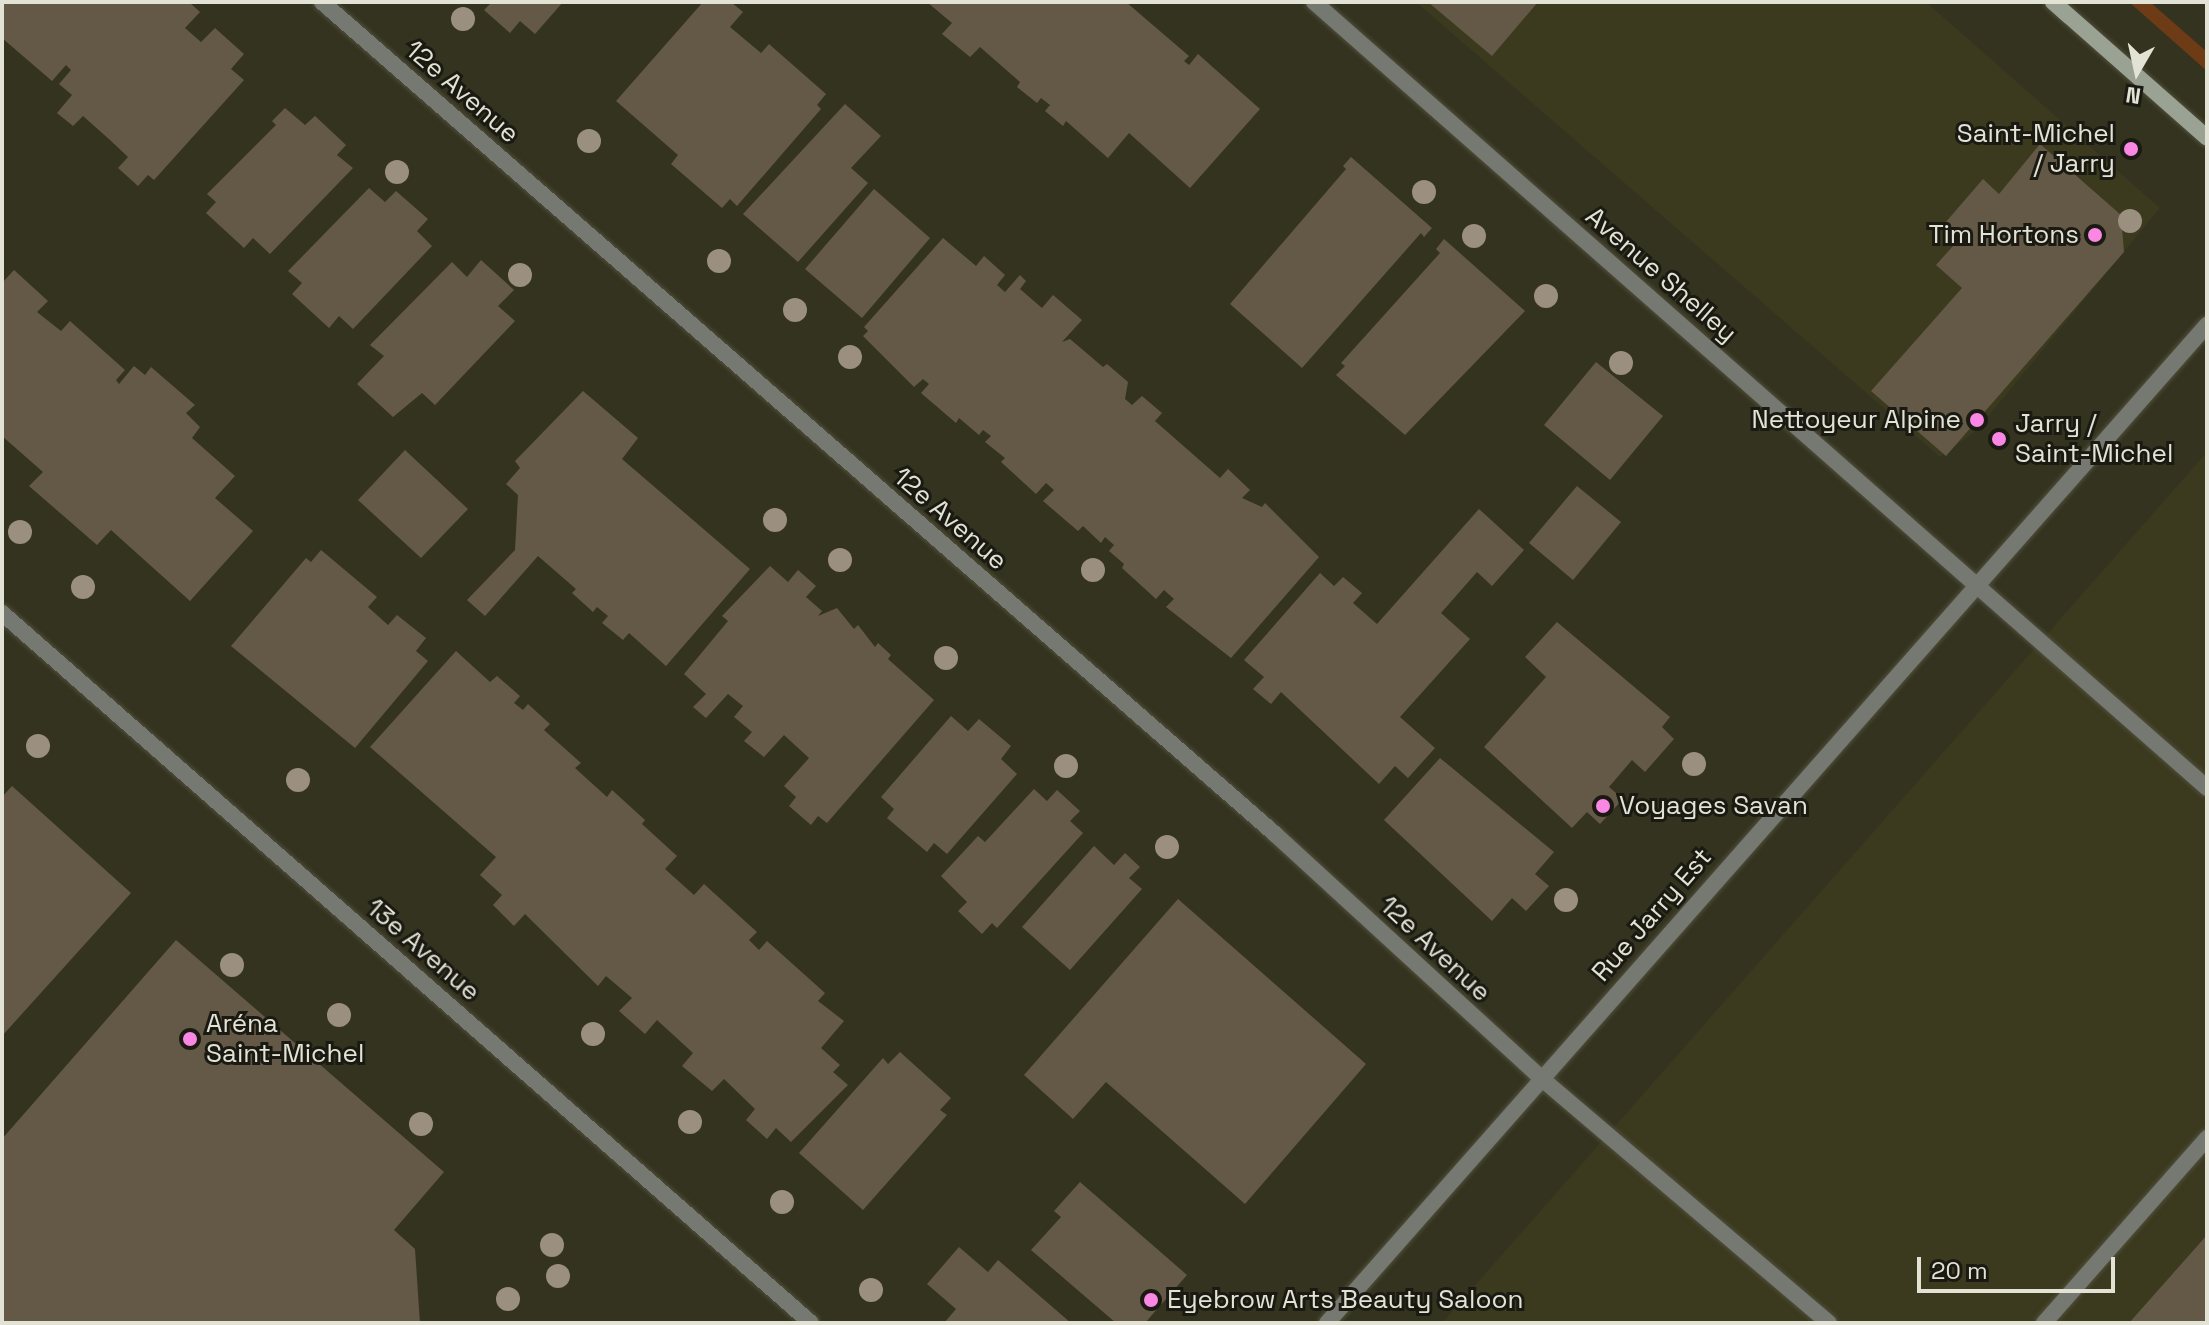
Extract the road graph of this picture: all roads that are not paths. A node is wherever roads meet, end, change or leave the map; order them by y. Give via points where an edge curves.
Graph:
1 (322, 2) edge
2 (1314, 2) edge
3 (2053, 2) edge
4 (2207, 138) edge
5 (2207, 325) edge
6 (1975, 584) junction
7 (2, 613) edge
8 (2207, 788) edge
9 (1541, 1078) junction
10 (2207, 1138) edge
11 (811, 1323) edge
12 (1327, 1323) edge
13 (1829, 1323) edge
14 (2044, 1323) edge

1 - 9 street, 12e Avenue via 1275,834
2 - 6 street, Avenue Shelley
3 - 4 main road
5 - 6 street, Rue Jarry Est
6 - 8 street, Avenue Shelley
6 - 9 street, Rue Jarry Est
7 - 11 street, 13e Avenue
9 - 12 street, Rue Jarry Est
9 - 13 street, 12e Avenue
10 - 14 street

